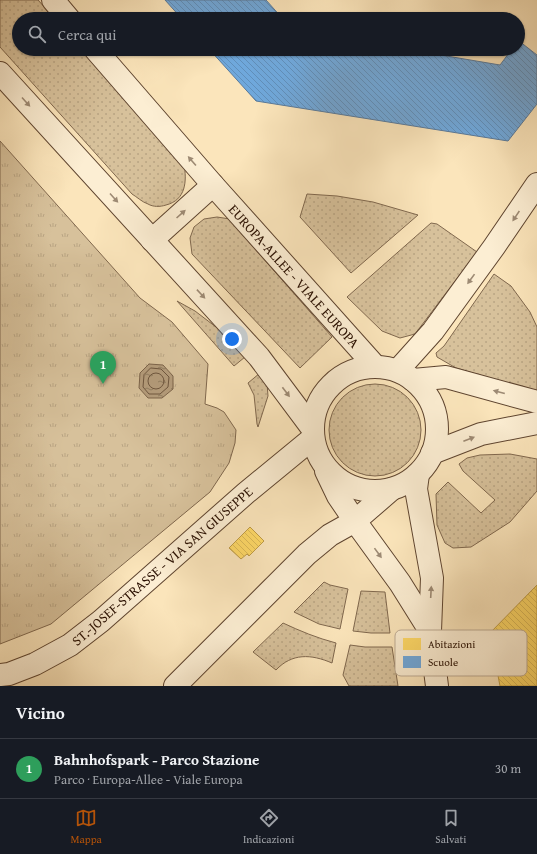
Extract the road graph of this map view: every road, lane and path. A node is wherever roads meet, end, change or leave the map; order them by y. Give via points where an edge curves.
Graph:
1 (53, 0) edge
2 (63, 12) edge
3 (101, 56) edge
4 (0, 73) edge
5 (537, 184) edge
6 (213, 185) junction
7 (152, 240) junction
8 (375, 366) junction
9 (406, 375) junction
10 (537, 402) edge
11 (537, 422) edge
12 (312, 433) junction
13 (432, 453) junction
14 (325, 466) junction
15 (418, 474) junction
16 (392, 489) junction
17 (355, 522) junction
18 (429, 630) edge
19 (430, 630) edge
20 (0, 675) edge
21 (436, 676) edge
22 (175, 686) edge
23 (437, 686) edge

1 - 2 street
6 -> 3 street, EUROPA-ALLEE - VIALE EUROPA
4 -> 7 street
5 -> 9 street via 433,331 420,345
7 -> 6 street
6 - 8 street, EUROPA-ALLEE - VIALE EUROPA
7 -> 12 street via 259,357
8 - 9 street via 386,367
8 - 12 street via 351,370 330,384 317,404
10 -> 9 street via 446,377
9 - 13 street via 427,394 435,413 437,433
13 -> 11 street via 481,434
12 - 14 street via 317,453
12 - 20 street, ST.-JOSEF-STRASSE - VIA SAN GIUSEPPE via 271,473 101,622 70,645 35,664
13 - 15 street
14 - 16 street via 338,480 351,486 364,490
14 - 17 street via 338,496
15 - 16 street
19 -> 15 street via 432,578 416,489
16 - 17 street
17 -> 18 street via 400,583
17 - 22 street via 330,535 307,554
21 - 23 street

